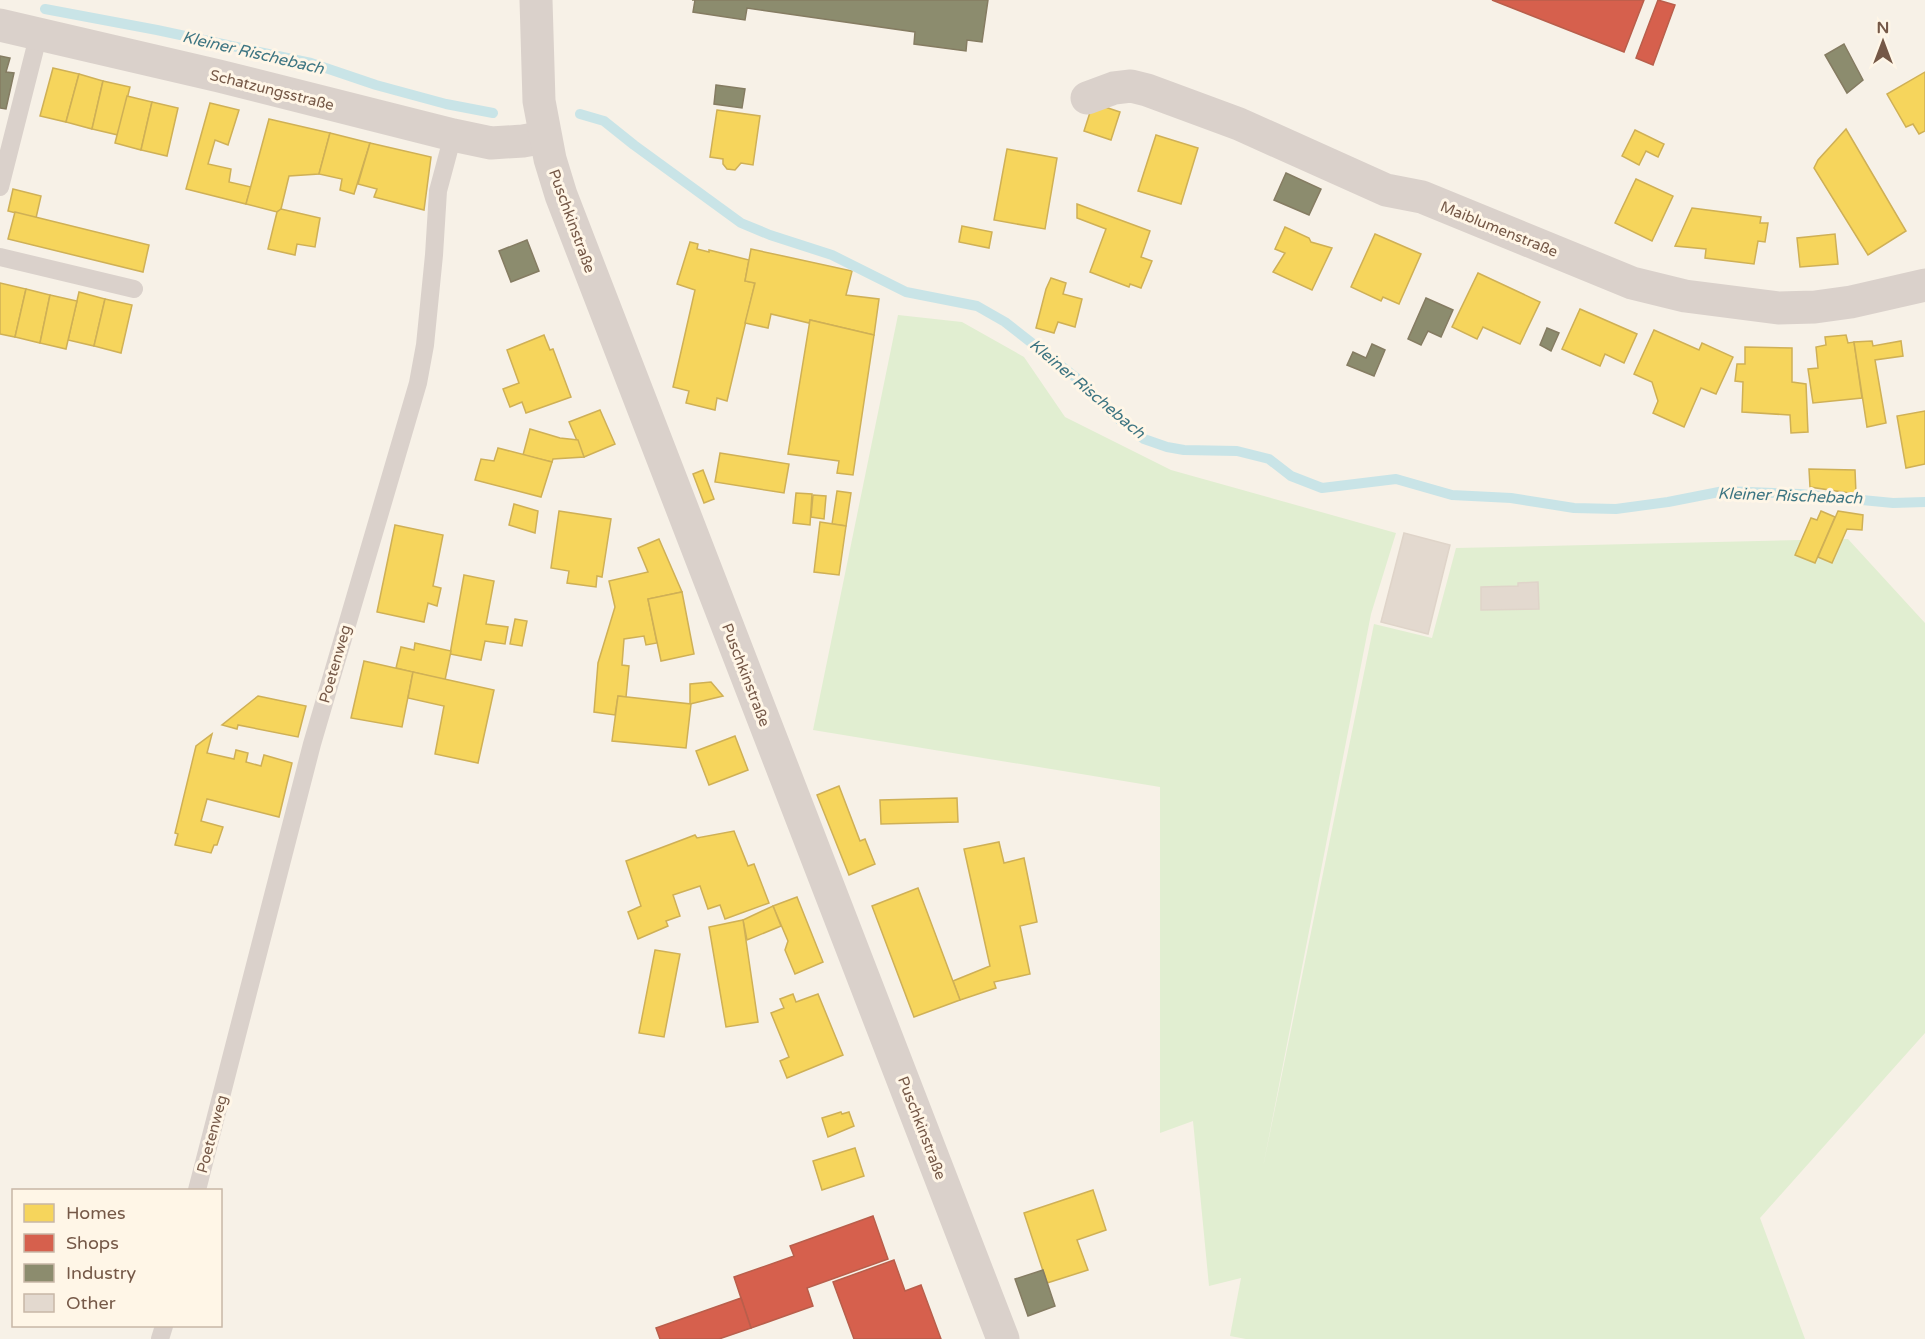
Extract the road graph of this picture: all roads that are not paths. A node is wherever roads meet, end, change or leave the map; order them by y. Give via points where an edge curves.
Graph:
1 (536, 0) edge
2 (0, 25) edge
3 (39, 33) junction
4 (1087, 98) dead end
5 (542, 120) junction
6 (453, 135) junction
7 (0, 187) edge
8 (0, 257) edge
9 (1925, 285) edge
10 (134, 289) dead end
11 (199, 1189) edge
12 (1004, 1339) edge

1 - 5 street, Puschkinstraße
2 - 3 street, Schatzungsstraße
3 - 6 street, Schatzungsstraße
3 - 7 lane
4 - 9 street, Maiblumenstraße via 1114,88 1131,86 1147,90 1239,124 1386,190 1422,197 1632,283 1684,296 1778,308 1815,307
5 - 6 street, Schatzungsstraße via 523,141 491,143
5 - 12 street, Puschkinstraße via 561,195 584,257
6 - 11 lane, Poetenweg via 438,191 425,345 418,383 312,744
8 - 10 lane

